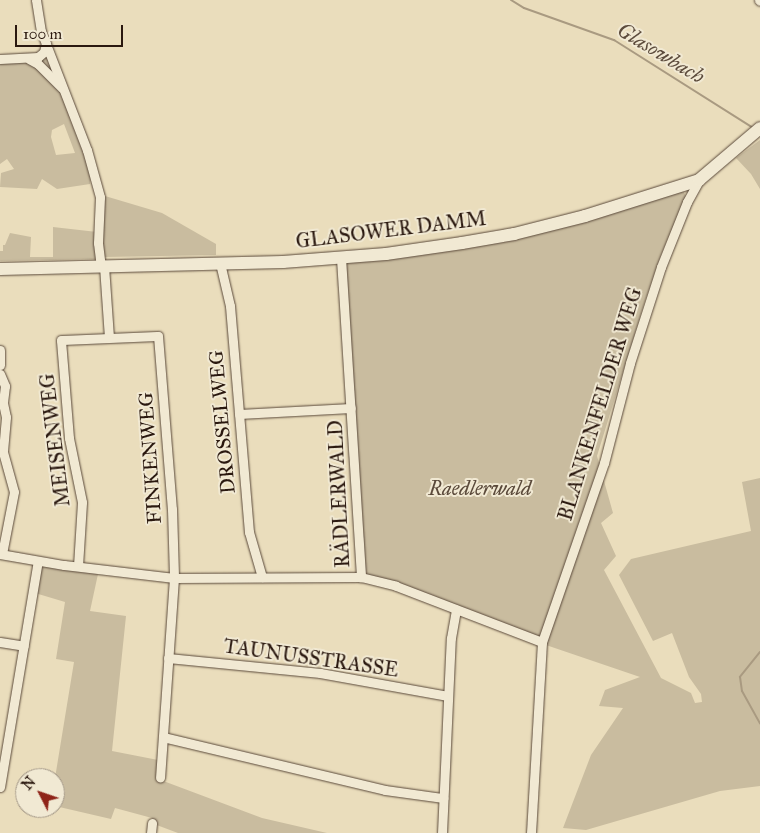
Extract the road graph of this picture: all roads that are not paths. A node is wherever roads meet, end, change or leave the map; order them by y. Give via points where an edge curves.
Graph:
1 (36, 0) edge
2 (46, 43) junction
3 (29, 58) junction
4 (0, 59) edge
5 (65, 92) junction
6 (757, 131) edge
7 (699, 180) junction
8 (341, 258) junction
9 (220, 264) junction
10 (103, 266) junction
11 (0, 269) edge
12 (109, 337) junction
13 (0, 350) edge
14 (0, 366) edge
15 (0, 374) edge
16 (351, 408) junction
17 (239, 414) junction
18 (1, 554) edge
19 (38, 561) junction
20 (78, 566) junction
21 (262, 577) junction
22 (361, 577) junction
23 (174, 578) junction
24 (456, 609) junction
25 (0, 642) edge
26 (542, 642) junction
27 (24, 646) junction
28 (168, 658) junction
29 (448, 696) junction
30 (163, 737) junction
31 (2, 768) edge
32 (160, 778) dead end
33 (0, 787) edge
34 (444, 798) junction
35 (152, 823) dead end
36 (151, 833) edge
37 (442, 833) edge
38 (531, 833) edge

1 - 2 street
2 - 3 street via 38,58
2 - 5 street
3 - 4 street
3 - 5 street
5 - 10 street via 87,150 100,197 98,243
6 - 7 street, GLASOWER DAMM
7 - 8 street, GLASOWER DAMM via 514,234
7 - 26 street, BLANKENFELDER WEG via 673,233 658,274 604,463
8 - 9 street, GLASOWER DAMM
8 - 16 street, RÄDLERWALD
9 - 10 street, GLASOWER DAMM
9 - 17 street, DROSSELWEG via 230,306
10 - 11 street, GLASOWER DAMM
10 - 12 street
12 - 20 street, MEISENWEG via 61,340 68,438 82,502
12 - 23 street, FINKENWEG via 158,336 172,509
13 - 14 street
15 - 18 street via 5,386 3,452 14,492
16 - 17 street, RÄDLERWALD
16 - 22 street, RÄDLERWALD
17 - 21 street, DROSSELWEG via 249,532
18 - 19 street
19 - 20 street
19 - 27 street
20 - 23 street
21 - 22 street
21 - 23 street
22 - 24 street via 396,586
23 - 28 street, FINKENWEG
24 - 26 street
24 - 29 street
25 - 27 street
26 - 38 street, BLANKENFELDER WEG
27 - 31 street
28 - 29 street, TAUNUSSTRASSE via 320,673
28 - 30 street, FINKENWEG
29 - 34 street
30 - 32 street, FINKENWEG
30 - 34 street via 385,790
31 - 33 street
34 - 37 street
35 - 36 street

